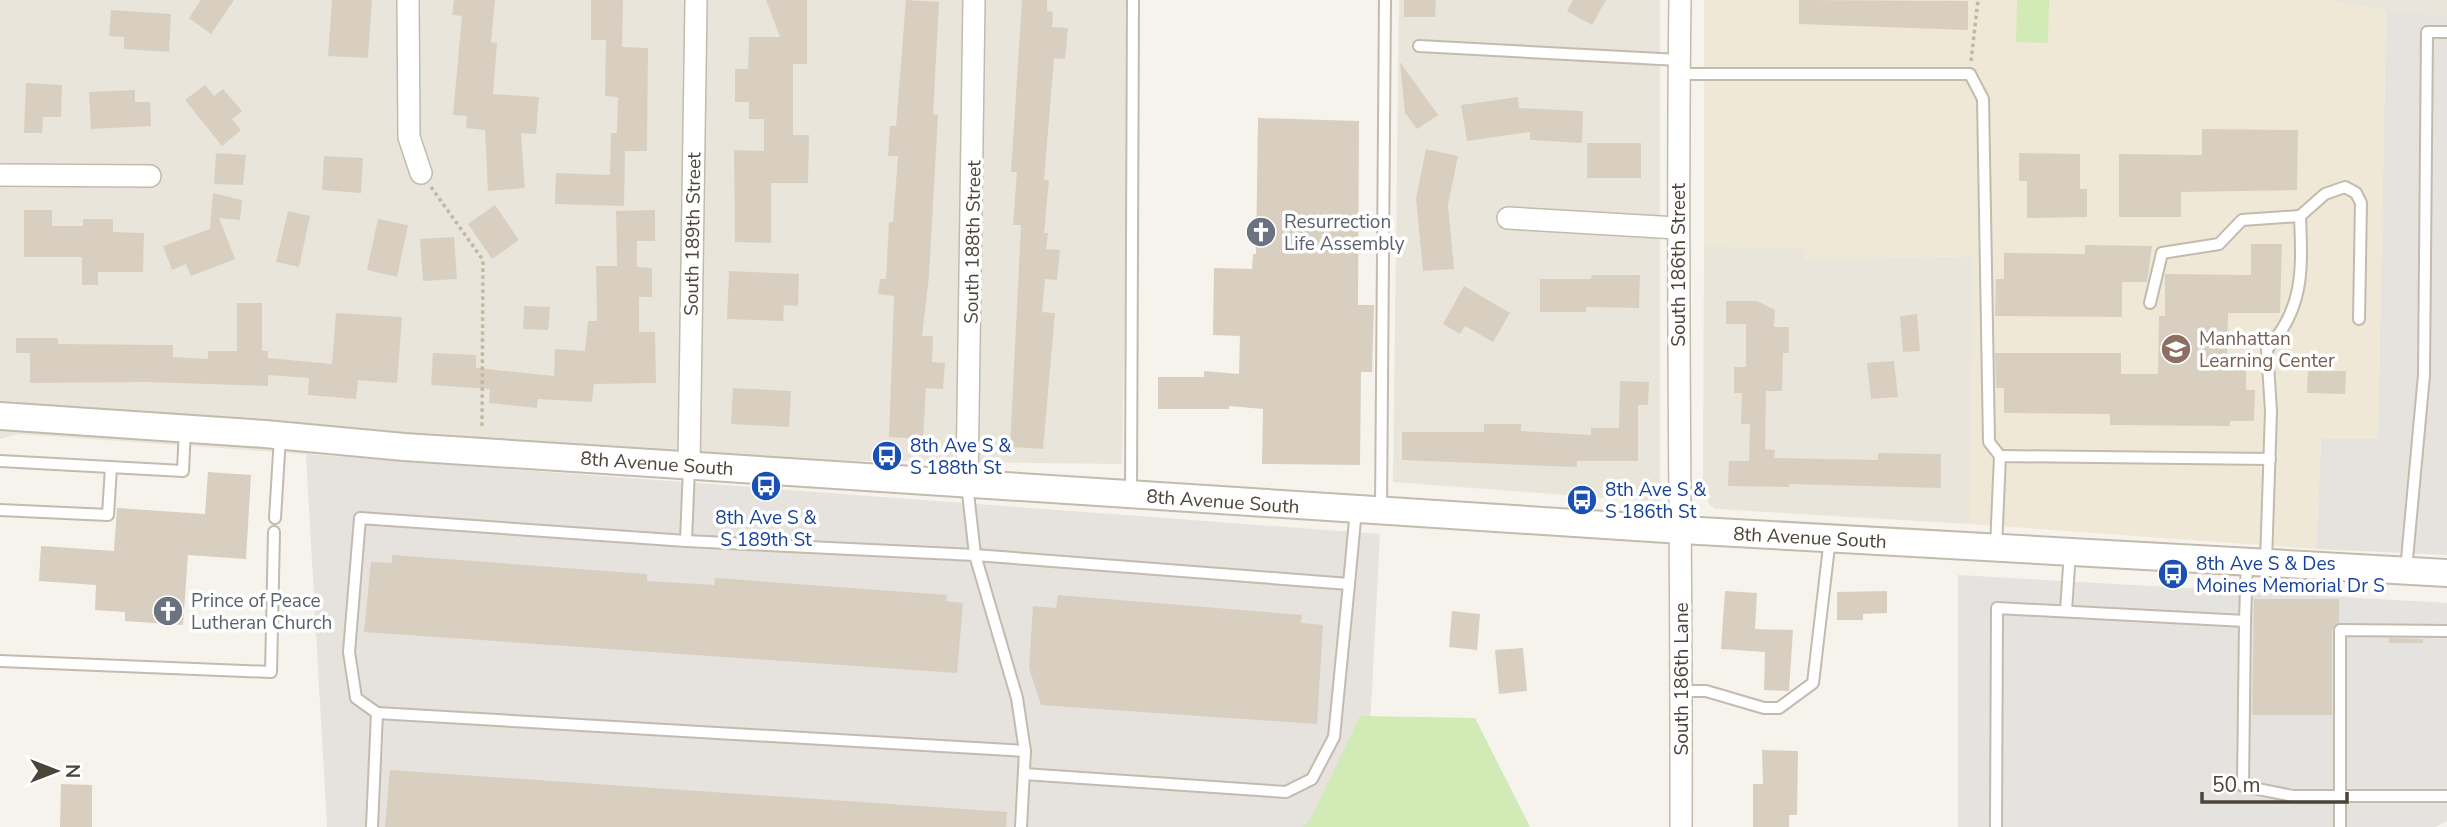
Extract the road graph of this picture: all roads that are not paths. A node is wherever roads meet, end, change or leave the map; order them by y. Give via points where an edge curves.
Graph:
1 (408, 0) edge
2 (974, 0) edge
3 (1133, 0) edge
4 (1385, 0) edge
5 (1680, 0) edge
6 (696, 3) dead end
7 (2447, 32) edge
8 (1419, 46) dead end
9 (1679, 67) junction
10 (421, 173) road end
11 (0, 175) edge
12 (150, 176) dead end
13 (2300, 216) junction
14 (1508, 218) dead end
15 (1677, 228) junction
16 (2150, 303) dead end
17 (2359, 319) dead end
18 (0, 416) edge
19 (185, 428) junction
20 (280, 435) junction
21 (2000, 456) junction
22 (2270, 459) junction
23 (0, 461) edge
24 (689, 465) junction
25 (111, 467) junction
26 (967, 484) junction
27 (1131, 495) junction
28 (0, 510) edge
29 (1368, 510) junction
30 (275, 518) dead end
31 (1682, 530) junction
32 (274, 532) dead end
33 (1830, 538) junction
34 (686, 541) junction
35 (1996, 547) junction
36 (2070, 551) junction
37 (975, 555) junction
38 (2256, 561) junction
39 (2406, 570) junction
40 (2447, 573) edge
41 (1349, 584) junction
42 (2066, 611) junction
43 (2245, 621) junction
44 (2447, 631) edge
45 (0, 661) edge
46 (1681, 691) junction
47 (377, 713) junction
48 (1025, 751) junction
49 (1024, 774) junction
50 (2340, 796) junction
51 (2447, 796) edge
52 (372, 827) edge
53 (1021, 827) edge
54 (1681, 827) edge
55 (1996, 827) edge
56 (2340, 827) edge

1 - 10 street via 409,137
2 - 26 street, South 188th Street
3 - 27 lane
4 - 29 lane
5 - 9 street, South 186th Street
6 - 24 street, South 189th Street
7 - 39 lane via 2427,32 2424,374
8 - 9 lane
9 - 15 street, South 186th Street
9 - 21 lane via 1970,74 1983,99 1989,442
11 - 12 street
13 - 16 lane via 2242,220 2219,244 2162,253
13 - 17 lane via 2325,194 2345,187 2356,193 2361,204
13 - 22 lane via 2302,278 2283,331 2267,349
14 - 15 street
15 - 31 street, South 186th Street
18 - 19 street, 8th Avenue South
19 - 20 street, 8th Avenue South
19 - 25 lane via 183,471
20 - 24 street, 8th Avenue South
20 - 30 lane
21 - 22 lane
21 - 35 lane
22 - 38 lane
23 - 25 lane
24 - 26 street, 8th Avenue South
24 - 34 lane
25 - 28 lane via 108,514
26 - 27 street, 8th Avenue South
26 - 37 lane
27 - 29 street, 8th Avenue South
29 - 31 street, 8th Avenue South
29 - 41 lane
31 - 33 street, 8th Avenue South
31 - 46 street, South 186th Lane
32 - 45 lane via 271,672
33 - 35 street, 8th Avenue South
33 - 46 lane via 1813,683 1779,708 1706,691
34 - 37 lane
34 - 47 lane via 360,518 349,652 356,698
35 - 36 street, 8th Avenue South
36 - 38 street, 8th Avenue South
36 - 42 lane
37 - 41 lane
37 - 48 lane via 1017,698
38 - 39 street, 8th Avenue South
38 - 43 lane
39 - 40 street, 8th Avenue South
41 - 49 lane via 1334,737 1311,779 1286,792
42 - 43 lane
42 - 55 lane via 1997,608
43 - 50 lane via 2243,786 2293,796
44 - 50 lane via 2340,630
46 - 54 street, South 186th Lane
47 - 48 lane
47 - 52 lane
48 - 49 lane
49 - 53 lane
50 - 51 lane
50 - 56 lane

